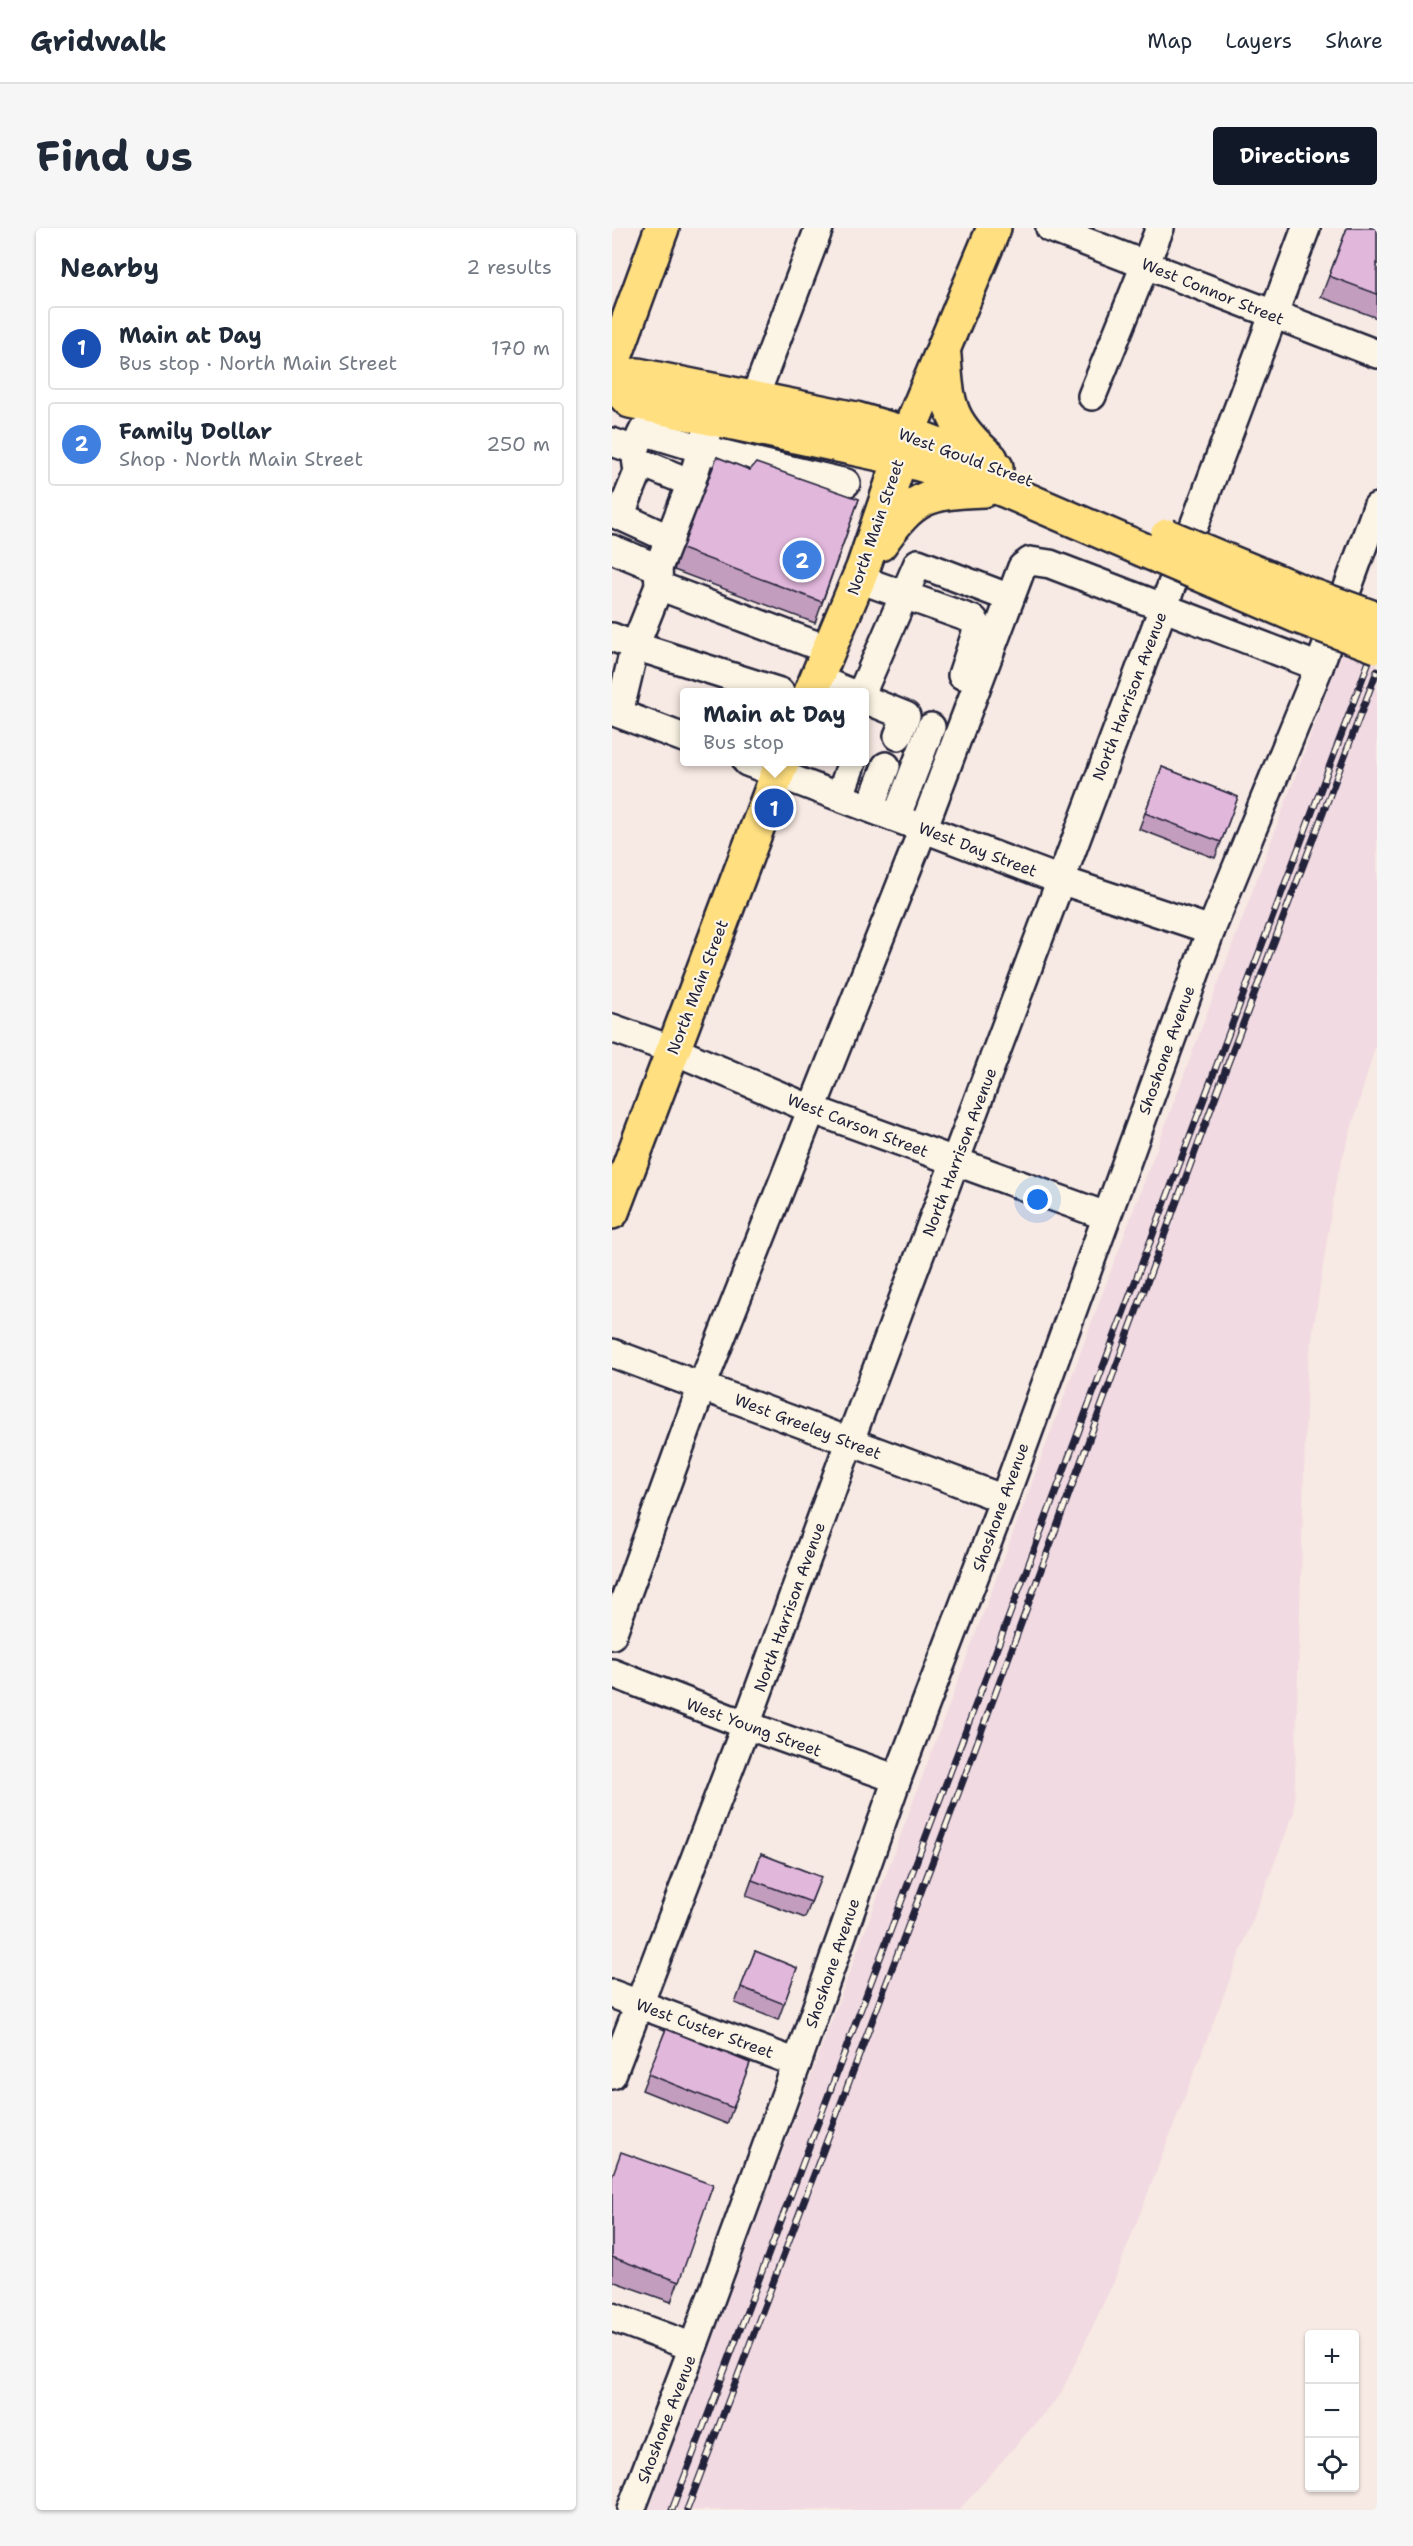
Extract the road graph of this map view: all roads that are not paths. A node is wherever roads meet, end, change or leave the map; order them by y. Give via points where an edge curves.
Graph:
1 (662, 228) edge
2 (819, 228) edge
3 (994, 228) edge
4 (1050, 228) edge
5 (1160, 228) edge
6 (1306, 228) edge
7 (1147, 265) junction
8 (1274, 316) junction
9 (944, 347) junction
10 (1377, 354) edge
11 (612, 366) edge
12 (612, 378) edge
13 (612, 383) edge
14 (1092, 396) dead end
15 (754, 399) junction
16 (707, 434) junction
17 (630, 442) edge
18 (904, 446) junction
19 (1002, 479) junction
20 (691, 483) junction
21 (846, 483) dead end
22 (1377, 507) edge
23 (616, 515) edge
24 (670, 539) junction
25 (612, 549) edge
26 (861, 573) junction
27 (659, 577) junction
28 (903, 594) junction
29 (1010, 598) junction
30 (1301, 605) junction
31 (1163, 606) junction
32 (1377, 619) edge
33 (623, 641) edge
34 (1377, 646) edge
35 (1319, 667) junction
36 (819, 674) edge
37 (762, 688) edge
38 (841, 688) edge
39 (864, 688) edge
40 (869, 703) edge
41 (615, 712) edge
42 (943, 732) junction
43 (680, 736) edge
44 (851, 766) edge
45 (886, 766) dead end
46 (780, 767) edge
47 (840, 796) junction
48 (870, 808) junction
49 (896, 818) junction
50 (924, 829) junction
51 (1060, 880) junction
52 (1211, 930) junction
53 (612, 1028) edge
54 (673, 1050) junction
55 (811, 1109) junction
56 (956, 1162) junction
57 (612, 1212) edge
58 (1106, 1216) junction
59 (612, 1353) edge
60 (702, 1386) junction
61 (849, 1443) junction
62 (1004, 1498) junction
63 (612, 1635) edge
64 (612, 1673) edge
65 (746, 1725) junction
66 (897, 1779) junction
67 (612, 1994) edge
68 (639, 2004) junction
69 (797, 2063) junction
70 (612, 2075) edge
71 (612, 2317) edge
72 (693, 2347) junction
73 (631, 2510) edge

1 - 11 main road
2 - 15 street
3 - 9 main road, North Main Street
4 - 7 street, West Connor Street
5 - 7 street
6 - 8 street, North Harrison Avenue
7 - 8 street, West Connor Street
7 - 14 street
8 - 10 street, West Connor Street
8 - 31 street, North Harrison Avenue
9 - 18 main road, North Main Street
9 - 19 main road via 950,411
12 - 15 main road, West Gould Street via 639,375
13 - 17 main road, West Gould Street via 630,401
15 - 18 main road, West Gould Street via 856,420
16 - 17 main road, West Gould Street
16 - 18 main road, West Gould Street
16 - 20 street
16 - 21 street
17 - 20 street
17 - 23 street via 638,472
18 - 19 main road, West Gould Street
18 - 26 main road, North Main Street
19 - 26 main road via 916,503 900,515
19 - 30 main road, West Gould Street, bridge
20 - 24 street
22 - 35 street, Shoshone Avenue
23 - 24 street
24 - 27 street
25 - 27 street
26 - 28 street
26 - 36 main road, North Main Street
27 - 33 street
27 - 36 street
28 - 29 street via 918,563
28 - 39 street
28 - 42 street via 966,615 978,627
29 - 31 street via 1022,567 1030,561 1050,564
29 - 42 street
30 - 32 main road, bridge
30 - 34 main road, bridge
31 - 35 street
31 - 51 street, North Harrison Avenue
33 - 37 street
33 - 41 street
35 - 52 street, Shoshone Avenue
36 - 38 street
40 - 42 street via 902,726
41 - 43 street
42 - 49 street
42 - 50 street
44 - 47 street
45 - 48 street
46 - 47 street, West Day Street
46 - 54 main road, North Main Street
47 - 48 street, West Day Street
48 - 49 street, West Day Street
49 - 50 street, West Day Street
50 - 51 street, West Day Street
50 - 55 street
51 - 52 street, West Day Street
51 - 56 street, North Harrison Avenue
52 - 58 street, Shoshone Avenue
53 - 54 street, West Carson Street
54 - 55 street, West Carson Street
54 - 57 main road, North Main Street
55 - 56 street, West Carson Street
55 - 60 street
56 - 58 street, West Carson Street
56 - 61 street, North Harrison Avenue
58 - 62 street, Shoshone Avenue
59 - 60 street, West Greeley Street
60 - 61 street, West Greeley Street
60 - 63 street
61 - 62 street, West Greeley Street
61 - 65 street, North Harrison Avenue
62 - 66 street, Shoshone Avenue
64 - 65 street, West Young Street
65 - 66 street, West Young Street
65 - 68 street, North Harrison Avenue
66 - 69 street, Shoshone Avenue
67 - 68 street, West Custer Street
68 - 69 street, West Custer Street
68 - 70 street, North Harrison Avenue
69 - 72 street, Shoshone Avenue
71 - 72 street
72 - 73 street, Shoshone Avenue

